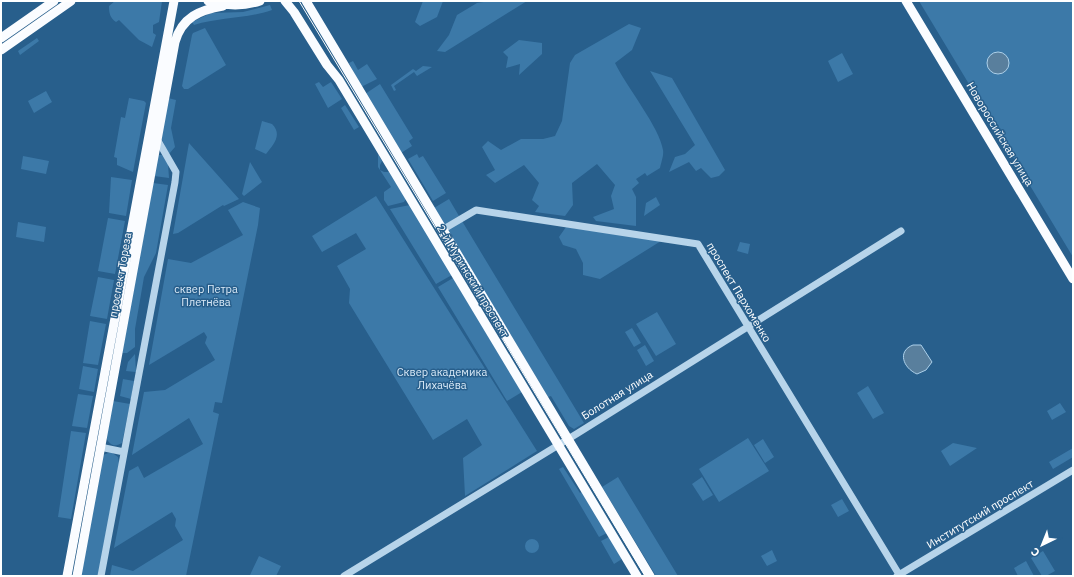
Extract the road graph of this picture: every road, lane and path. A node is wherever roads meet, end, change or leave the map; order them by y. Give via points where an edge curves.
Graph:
1 (54, 1) edge
2 (71, 1) edge
3 (174, 1) edge
4 (208, 1) edge
5 (260, 1) edge
6 (284, 1) edge
7 (306, 1) edge
8 (906, 1) edge
9 (224, 6) junction
10 (1, 38) edge
11 (1, 50) edge
12 (157, 139) junction
13 (442, 230) junction
14 (901, 231) dead end
15 (1073, 279) edge
16 (747, 326) junction
17 (567, 440) junction
18 (558, 445) junction
19 (100, 447) junction
20 (124, 452) junction
21 (1073, 470) edge
22 (67, 576) edge
23 (77, 576) edge
24 (101, 576) edge
25 (344, 576) edge
26 (637, 576) edge
27 (650, 576) edge
28 (899, 576) edge

1 - 10 main road
2 - 11 main road
3 - 22 main road, проспект Тореза
4 - 9 main road
5 - 9 main road
6 - 18 main road, 2-й Муринский проспект via 290,4 339,80
7 - 13 main road, 2-й Муринский проспект
8 - 15 main road, Новороссийская улица
9 - 12 main road, проспект Тореза via 198,12 181,26 175,42
12 - 19 main road, проспект Тореза
12 - 20 street via 176,172 175,182
13 - 16 street, проспект Пархоменко via 476,210 698,244
13 - 17 main road, 2-й Муринский проспект
14 - 16 street, Болотная улица
16 - 17 street, Болотная улица
16 - 28 street, проспект Пархоменко
17 - 18 street, Болотная улица
17 - 27 main road, 2-й Муринский проспект
18 - 25 street, Болотная улица
18 - 26 main road, 2-й Муринский проспект
19 - 20 street
19 - 23 main road, проспект Тореза
20 - 24 street
21 - 28 street, Институтский проспект

